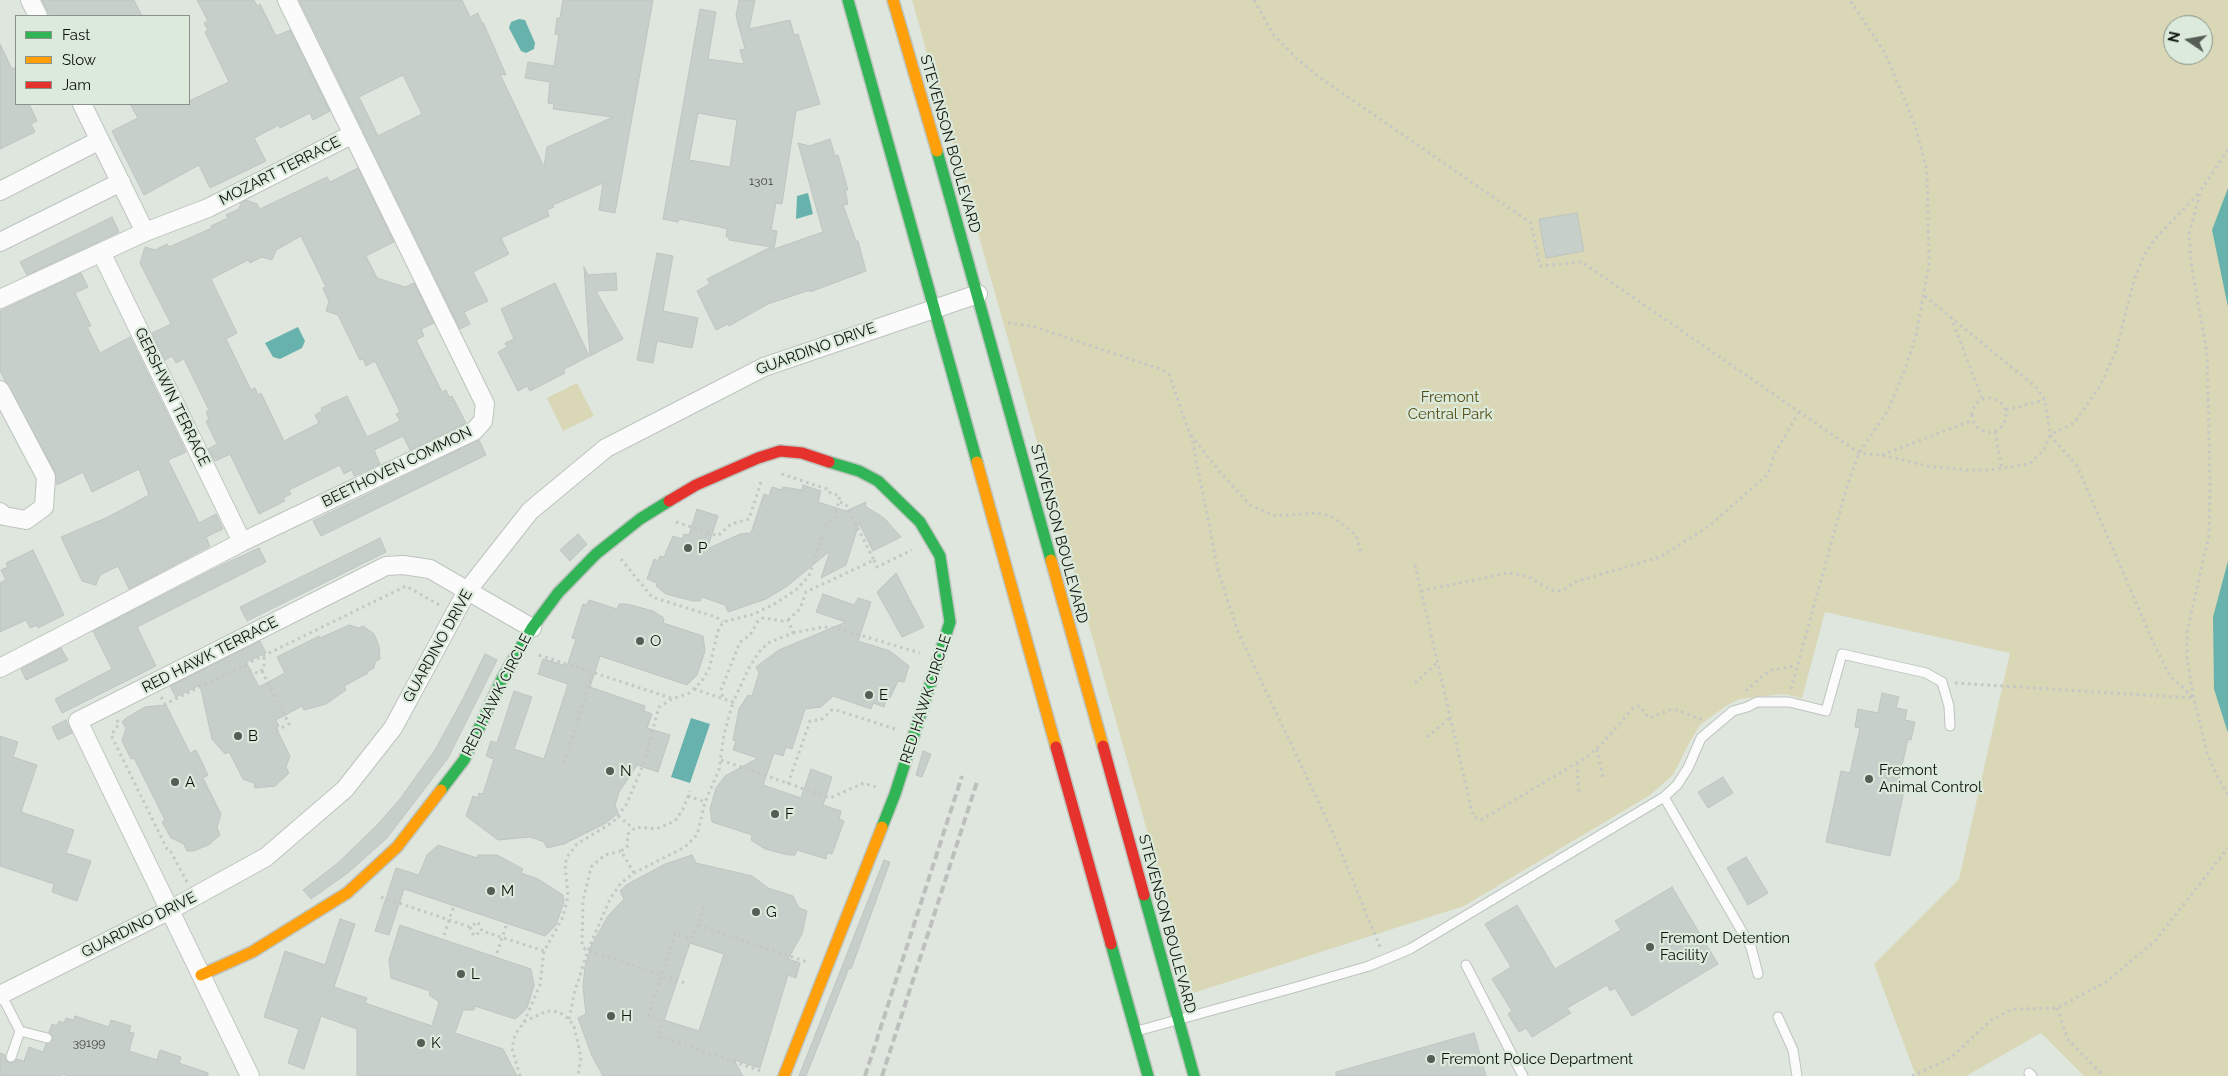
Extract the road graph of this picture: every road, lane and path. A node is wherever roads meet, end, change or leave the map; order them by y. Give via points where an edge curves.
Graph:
1 (30, 0) edge
2 (287, 0) edge
3 (848, 0) edge
4 (893, 0) edge
5 (1254, 0) edge
6 (1850, 0) edge
7 (38, 15) edge
8 (82, 105) edge
9 (353, 134) junction
10 (100, 140) junction
11 (2228, 150) edge
12 (121, 182) junction
13 (0, 191) edge
14 (2200, 192) junction
15 (145, 232) junction
16 (0, 242) edge
17 (101, 252) junction
18 (978, 294) junction
19 (1925, 296) junction
20 (0, 299) edge
21 (934, 308) junction
22 (1950, 315) junction
23 (1007, 323) dead end
24 (0, 390) edge
25 (1982, 398) junction
26 (2045, 400) junction
27 (2006, 410) junction
28 (1798, 413) junction
29 (1973, 420) junction
30 (1189, 432) junction
31 (1995, 432) junction
32 (2050, 435) junction
33 (1859, 453) junction
34 (1882, 455) junction
35 (758, 458) junction
36 (2002, 469) junction
37 (776, 473) dead end
38 (840, 502) junction
39 (0, 512) edge
40 (671, 520) dead end
41 (931, 540) junction
42 (242, 542) junction
43 (608, 544) junction
44 (1361, 553) dead end
45 (874, 560) junction
46 (1416, 565) dead end
47 (467, 590) junction
48 (796, 590) junction
49 (1421, 591) junction
50 (806, 592) junction
51 (454, 613) junction
52 (754, 614) junction
53 (788, 620) junction
54 (758, 621) junction
55 (723, 622) junction
56 (532, 628) junction
57 (793, 632) junction
58 (519, 648) junction
59 (264, 656) junction
60 (939, 659) junction
61 (1438, 663) junction
62 (244, 666) junction
63 (1796, 666) junction
64 (0, 668) edge
65 (262, 671) junction
66 (593, 672) junction
67 (1942, 682) junction
68 (1415, 683) dead end
69 (694, 689) junction
70 (158, 692) dead end
71 (1741, 693) dead end
72 (672, 698) junction
73 (722, 698) junction
74 (2194, 698) junction
75 (733, 702) junction
76 (1789, 702) junction
77 (114, 713) dead end
78 (1707, 713) dead end
79 (1450, 718) junction
80 (1950, 726) dead end
81 (272, 733) dead end
82 (914, 735) junction
83 (1427, 737) dead end
84 (1597, 749) junction
85 (721, 760) junction
86 (564, 763) dead end
87 (1577, 763) junction
88 (1603, 778) dead end
89 (788, 784) junction
90 (690, 791) dead end
91 (895, 794) junction
92 (1579, 794) dead end
93 (2228, 794) edge
94 (688, 796) junction
95 (1664, 797) junction
96 (705, 802) junction
97 (618, 816) junction
98 (632, 828) junction
99 (2228, 848) edge
100 (621, 852) junction
101 (634, 873) junction
102 (194, 897) junction
103 (381, 897) dead end
104 (454, 906) dead end
105 (704, 907) dead end
106 (170, 910) junction
107 (450, 920) junction
108 (507, 923) dead end
109 (698, 925) junction
110 (470, 927) junction
111 (482, 931) junction
112 (444, 935) dead end
113 (502, 938) junction
114 (588, 950) junction
115 (544, 951) junction
116 (497, 953) dead end
117 (1385, 959) junction
118 (1466, 965) dead end
119 (826, 968) junction
120 (1758, 974) dead end
121 (201, 975) junction
122 (662, 975) junction
123 (688, 984) dead end
124 (0, 994) edge
125 (2056, 1008) junction
126 (1778, 1017) dead end
127 (570, 1019) junction
128 (1178, 1020) junction
129 (524, 1022) junction
130 (20, 1031) junction
131 (1135, 1032) junction
132 (47, 1038) dead end
133 (11, 1057) dead end
134 (768, 1073) dead end
135 (250, 1076) edge
136 (520, 1076) edge
137 (578, 1076) edge
138 (784, 1076) edge
139 (1148, 1076) edge
140 (1194, 1076) edge
141 (1522, 1076) edge
142 (1798, 1076) edge
143 (1912, 1076) edge
144 (2104, 1076) edge

1 - 7 street
2 - 9 street, BEETHOVEN COMMON
3 - 21 main road
4 - 18 main road, STEVENSON BOULEVARD
5 - 28 path via 1273,34 1296,58 1531,223 1540,266 1582,262
6 - 19 path via 1885,53 1901,88 1927,170 1929,265
8 - 10 street
9 - 15 street, MOZART TERRACE via 208,208
9 - 42 street, BEETHOVEN COMMON via 486,404 483,421 474,431
10 - 12 street
10 - 13 street
11 - 14 path
12 - 15 street
12 - 16 street
14 - 32 path via 2155,239 2143,257 2116,351 2100,386 2074,423
14 - 74 path via 2189,234 2208,353 2210,485 2209,535 2187,632
15 - 17 street
17 - 20 street
17 - 42 street, GERSHWIN TERRACE
18 - 21 street, GUARDINO DRIVE
18 - 128 main road, STEVENSON BOULEVARD
19 - 22 path
19 - 33 path via 1916,335 1887,412
21 - 47 street, GUARDINO DRIVE via 764,367 606,448 530,511
21 - 131 main road
22 - 25 path
22 - 26 path via 2037,388
23 - 30 path via 1032,326 1169,374
24 - 39 street via 46,477 44,507 26,520 4,516
25 - 27 path via 1999,400
25 - 29 path via 1972,411
26 - 27 path
26 - 32 path
27 - 31 path via 2003,426
28 - 33 path
28 - 49 path via 1774,455 1768,474 1709,526 1660,557 1575,582 1562,591 1551,590 1527,576 1508,573
29 - 31 path via 1983,432
29 - 34 path
30 - 44 path via 1250,505 1276,516 1317,513 1333,517 1356,535
30 - 117 path via 1218,570 1238,632 1334,835
31 - 36 path
32 - 36 path via 2043,451 2030,464
32 - 74 path via 2078,466 2170,676
33 - 34 path
33 - 63 path via 1839,509 1816,603
34 - 36 path via 1927,466
35 - 40 path via 764,473 748,519 731,524 718,536
35 - 41 main road, RED HAWK CIRCLE via 780,451 802,453 859,471 878,481 902,502
35 - 43 main road, RED HAWK CIRCLE via 696,485 640,519
37 - 38 path via 827,488 828,492 840,496
38 - 45 path via 846,505
38 - 48 path via 834,520 827,523 809,576
41 - 45 path via 877,567
41 - 60 main road, RED HAWK CIRCLE via 940,556 950,622
42 - 64 street, BEETHOVEN COMMON
43 - 55 path via 652,597
43 - 56 main road, RED HAWK CIRCLE via 558,593
45 - 50 path
46 - 49 path
47 - 51 street, GUARDINO DRIVE
47 - 56 street, RED HAWK TERRACE
47 - 106 street, RED HAWK TERRACE via 430,569 386,566 78,721
48 - 50 path
48 - 52 path
49 - 61 path
50 - 53 path via 800,609
51 - 59 path via 406,586
51 - 102 street, GUARDINO DRIVE via 393,728 346,789 266,857
52 - 54 path
52 - 55 path
53 - 54 path via 767,618
53 - 57 path
54 - 73 path via 750,635 736,646
55 - 69 path via 709,669
56 - 58 main road, RED HAWK CIRCLE
57 - 60 path via 836,628
57 - 75 path via 768,643 759,652
58 - 66 path
58 - 121 main road, RED HAWK CIRCLE via 464,760 398,847 347,893 252,952
59 - 62 path
59 - 65 path
60 - 82 main road, RED HAWK CIRCLE
61 - 68 path
61 - 79 path
62 - 65 path via 252,672
62 - 70 path via 165,704
63 - 71 path via 1772,670
63 - 76 path
65 - 81 path via 289,724
66 - 72 path
66 - 86 path
67 - 74 path
67 - 76 lane via 1926,673 1842,654 1826,711
67 - 80 lane via 1949,706
69 - 72 path
69 - 73 path
72 - 97 path via 659,707 644,763
73 - 75 path
74 - 93 path via 2207,753
75 - 85 path
76 - 95 lane via 1757,702 1721,719 1701,738 1688,768
77 - 102 path via 119,724 112,736
78 - 84 path via 1700,719 1669,710 1648,718 1639,706 1634,707
79 - 83 path
79 - 87 path via 1473,816 1481,820
82 - 89 path via 832,710 821,720 810,721
82 - 91 main road, RED HAWK CIRCLE
84 - 87 path
84 - 88 path
85 - 89 path
85 - 96 path
87 - 92 path
89 - 91 path via 830,798 864,783
90 - 94 path
91 - 119 main road, RED HAWK CIRCLE
94 - 96 path
94 - 98 path via 679,816 669,824 656,829
95 - 117 lane via 1410,949
95 - 120 lane via 1751,947
96 - 101 path via 697,835 686,847
97 - 98 path
97 - 115 path via 577,844 567,857 566,905
98 - 100 path via 627,847
99 - 125 path via 2155,941 2106,982
100 - 101 path
100 - 114 path via 599,858 588,873 581,941 584,949
101 - 114 path via 621,883 610,899
102 - 106 street, GUARDINO DRIVE
103 - 107 path
104 - 107 path
105 - 109 path
106 - 121 street
106 - 124 street, GUARDINO DRIVE
107 - 110 path
107 - 112 path
108 - 113 path
109 - 119 path
109 - 122 path via 690,939 675,934
110 - 111 path via 474,936
110 - 111 path via 478,922
111 - 113 path
113 - 115 path
113 - 116 path
114 - 122 path
114 - 127 path
115 - 129 path via 540,985
117 - 128 lane via 1303,986
118 - 141 lane
119 - 138 main road, RED HAWK CIRCLE
121 - 135 street
122 - 123 path
122 - 134 path via 648,1016 662,1025 658,1036
124 - 130 lane
125 - 143 path via 2013,1009 1991,1020 1951,1058
125 - 144 path via 2068,1040
126 - 142 lane via 1793,1050
127 - 129 path via 558,1012 547,1011
127 - 137 path via 580,1044
128 - 131 lane
128 - 140 main road, STEVENSON BOULEVARD
129 - 136 path via 515,1035 512,1048
130 - 132 lane
130 - 133 lane
131 - 139 main road

